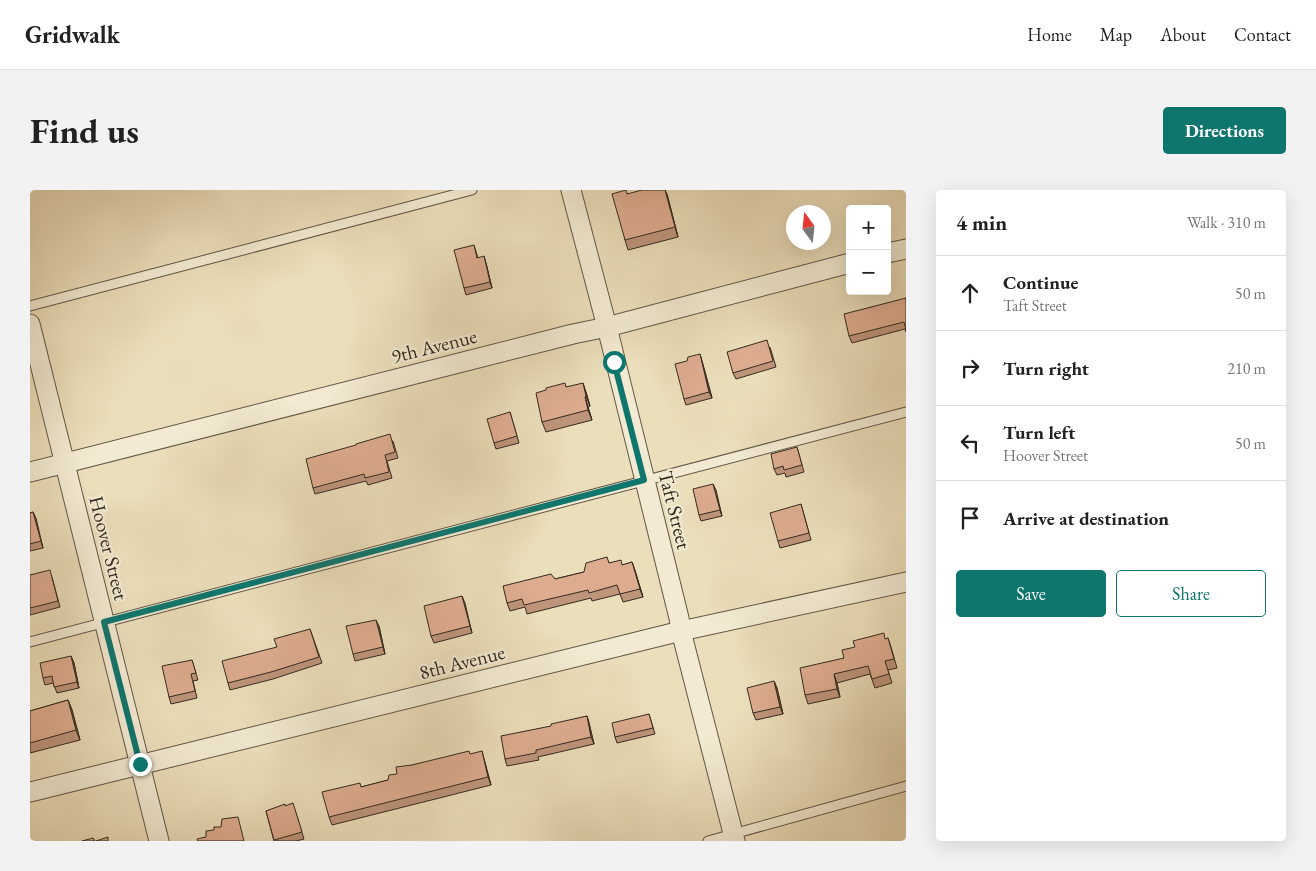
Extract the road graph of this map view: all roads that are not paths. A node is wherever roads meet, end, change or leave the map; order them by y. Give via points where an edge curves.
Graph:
1 (472, 190) edge
2 (571, 190) edge
3 (906, 248) edge
4 (891, 253) edge
5 (846, 264) edge
6 (30, 306) edge
7 (30, 324) edge
8 (607, 327) junction
9 (906, 412) edge
10 (65, 463) junction
11 (30, 472) edge
12 (644, 480) junction
13 (906, 582) edge
14 (104, 622) junction
15 (681, 631) junction
16 (30, 642) edge
17 (140, 764) junction
18 (906, 786) edge
19 (30, 792) edge
20 (734, 838) edge
21 (159, 841) edge
22 (708, 841) edge

1 - 6 lane
2 - 8 street, Taft Street
3 - 4 street
5 - 8 street, 9th Avenue
7 - 10 street, Hoover Street
8 - 10 street, 9th Avenue
8 - 12 street, Taft Street
9 - 12 lane
10 - 11 street, 9th Avenue
10 - 14 street, Hoover Street
12 - 14 lane
12 - 15 street, Taft Street
13 - 15 street, 8th Avenue
14 - 16 lane
14 - 17 street, Hoover Street
15 - 17 street, 8th Avenue
15 - 20 street, Taft Street
17 - 19 street, 8th Avenue
17 - 21 street, Hoover Street
18 - 20 lane
20 - 22 lane

